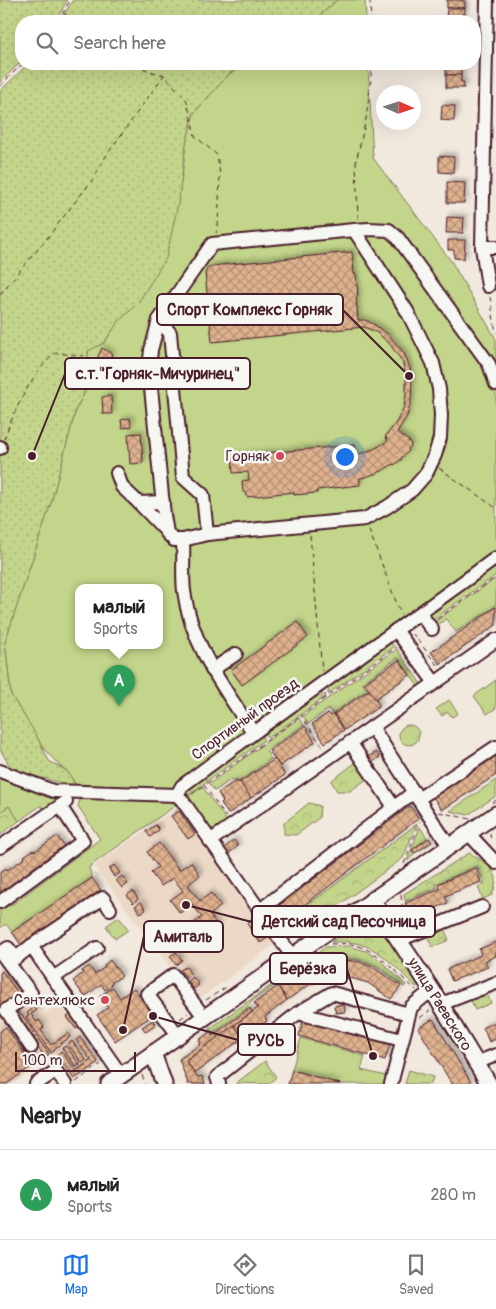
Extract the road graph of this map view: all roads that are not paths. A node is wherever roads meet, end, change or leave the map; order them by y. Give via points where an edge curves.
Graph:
1 (486, 0) edge
2 (490, 112) edge
3 (356, 230) junction
4 (482, 247) junction
5 (496, 247) edge
6 (488, 286) road end
7 (159, 320) junction
8 (496, 384) edge
9 (118, 473) dead end
10 (163, 502) junction
11 (139, 503) junction
12 (167, 532) junction
13 (207, 534) junction
14 (183, 540) junction
15 (496, 558) edge
16 (420, 614) junction
17 (400, 627) junction
18 (430, 627) road end
19 (496, 640) edge
20 (236, 654) dead end
21 (212, 670) junction
22 (435, 683) junction
23 (372, 727) junction
24 (253, 732) junction
25 (350, 742) junction
26 (496, 747) edge
27 (0, 771) edge
28 (81, 793) junction
29 (416, 796) junction
30 (180, 798) junction
31 (60, 806) junction
32 (394, 807) junction
33 (496, 814) edge
34 (469, 826) junction
35 (210, 840) junction
36 (449, 846) junction
37 (0, 847) edge
38 (496, 863) edge
39 (372, 900) junction
40 (0, 902) edge
41 (482, 907) dead end
42 (110, 909) dead end
43 (260, 910) junction
44 (402, 936) junction
45 (31, 946) junction
46 (97, 948) dead end
47 (292, 956) junction
48 (53, 978) junction
49 (496, 983) edge
50 (428, 993) junction
51 (441, 1004) junction
52 (298, 1013) junction
53 (409, 1014) junction
54 (204, 1017) junction
55 (178, 1035) junction
56 (402, 1040) junction
57 (31, 1047) dead end
58 (153, 1053) junction
59 (496, 1055) edge
60 (476, 1064) junction
61 (113, 1082) edge
62 (36, 1084) edge
63 (65, 1084) edge
64 (164, 1084) edge
65 (219, 1084) edge
66 (392, 1084) edge
67 (489, 1084) edge

1 - 2 street
2 - 4 street
3 - 7 street via 212,244
3 - 8 street via 389,230 398,238 488,364
3 - 13 street via 408,311 432,363 439,389 440,415 440,438 432,463 412,490 365,519
4 - 5 street
4 - 6 street
7 - 10 street via 149,369
7 - 13 street via 170,333 183,477 203,495
9 - 11 street via 122,487
10 - 11 street
10 - 12 street
11 - 12 street
12 - 14 street via 174,540
13 - 14 street
14 - 21 street via 184,590 190,618
15 - 16 street, Спортивный проезд
16 - 17 street, Спортивный проезд
16 - 18 street
17 - 22 street via 410,638
17 - 24 street, Спортивный проезд
19 - 22 street
20 - 21 street
21 - 24 street
22 - 23 street
23 - 25 street
23 - 29 street
24 - 30 street, Спортивный проезд via 182,786
25 - 32 street
25 - 35 street
26 - 29 street
27 - 28 street via 53,791
28 - 30 street
28 - 31 street
29 - 32 street
29 - 36 street
30 - 35 street
31 - 37 street
31 - 40 street via 83,841
32 - 43 street
33 - 34 main road
34 - 36 main road
34 - 38 street
35 - 43 street
36 - 39 main road
39 - 44 main road, улица Раевского
39 - 47 main road
41 - 44 street
42 - 45 street via 103,898
43 - 47 street
44 - 50 main road, улица Раевского
45 - 48 street
45 - 57 street via 16,958 8,948 1,953 31,993 6,1010
46 - 48 street
47 - 54 main road
48 - 61 street
49 - 51 street
50 - 51 main road, улица Раевского
50 - 53 street via 411,1007
51 - 60 main road, улица Раевского
52 - 53 street via 332,993
52 - 56 street
52 - 65 street via 217,1076
53 - 56 street
54 - 55 main road
54 - 55 street via 173,975 147,994
55 - 58 main road
56 - 66 street
58 - 61 main road
58 - 64 main road
59 - 60 street
60 - 67 main road, улица Раевского
62 - 63 street via 56,1070

